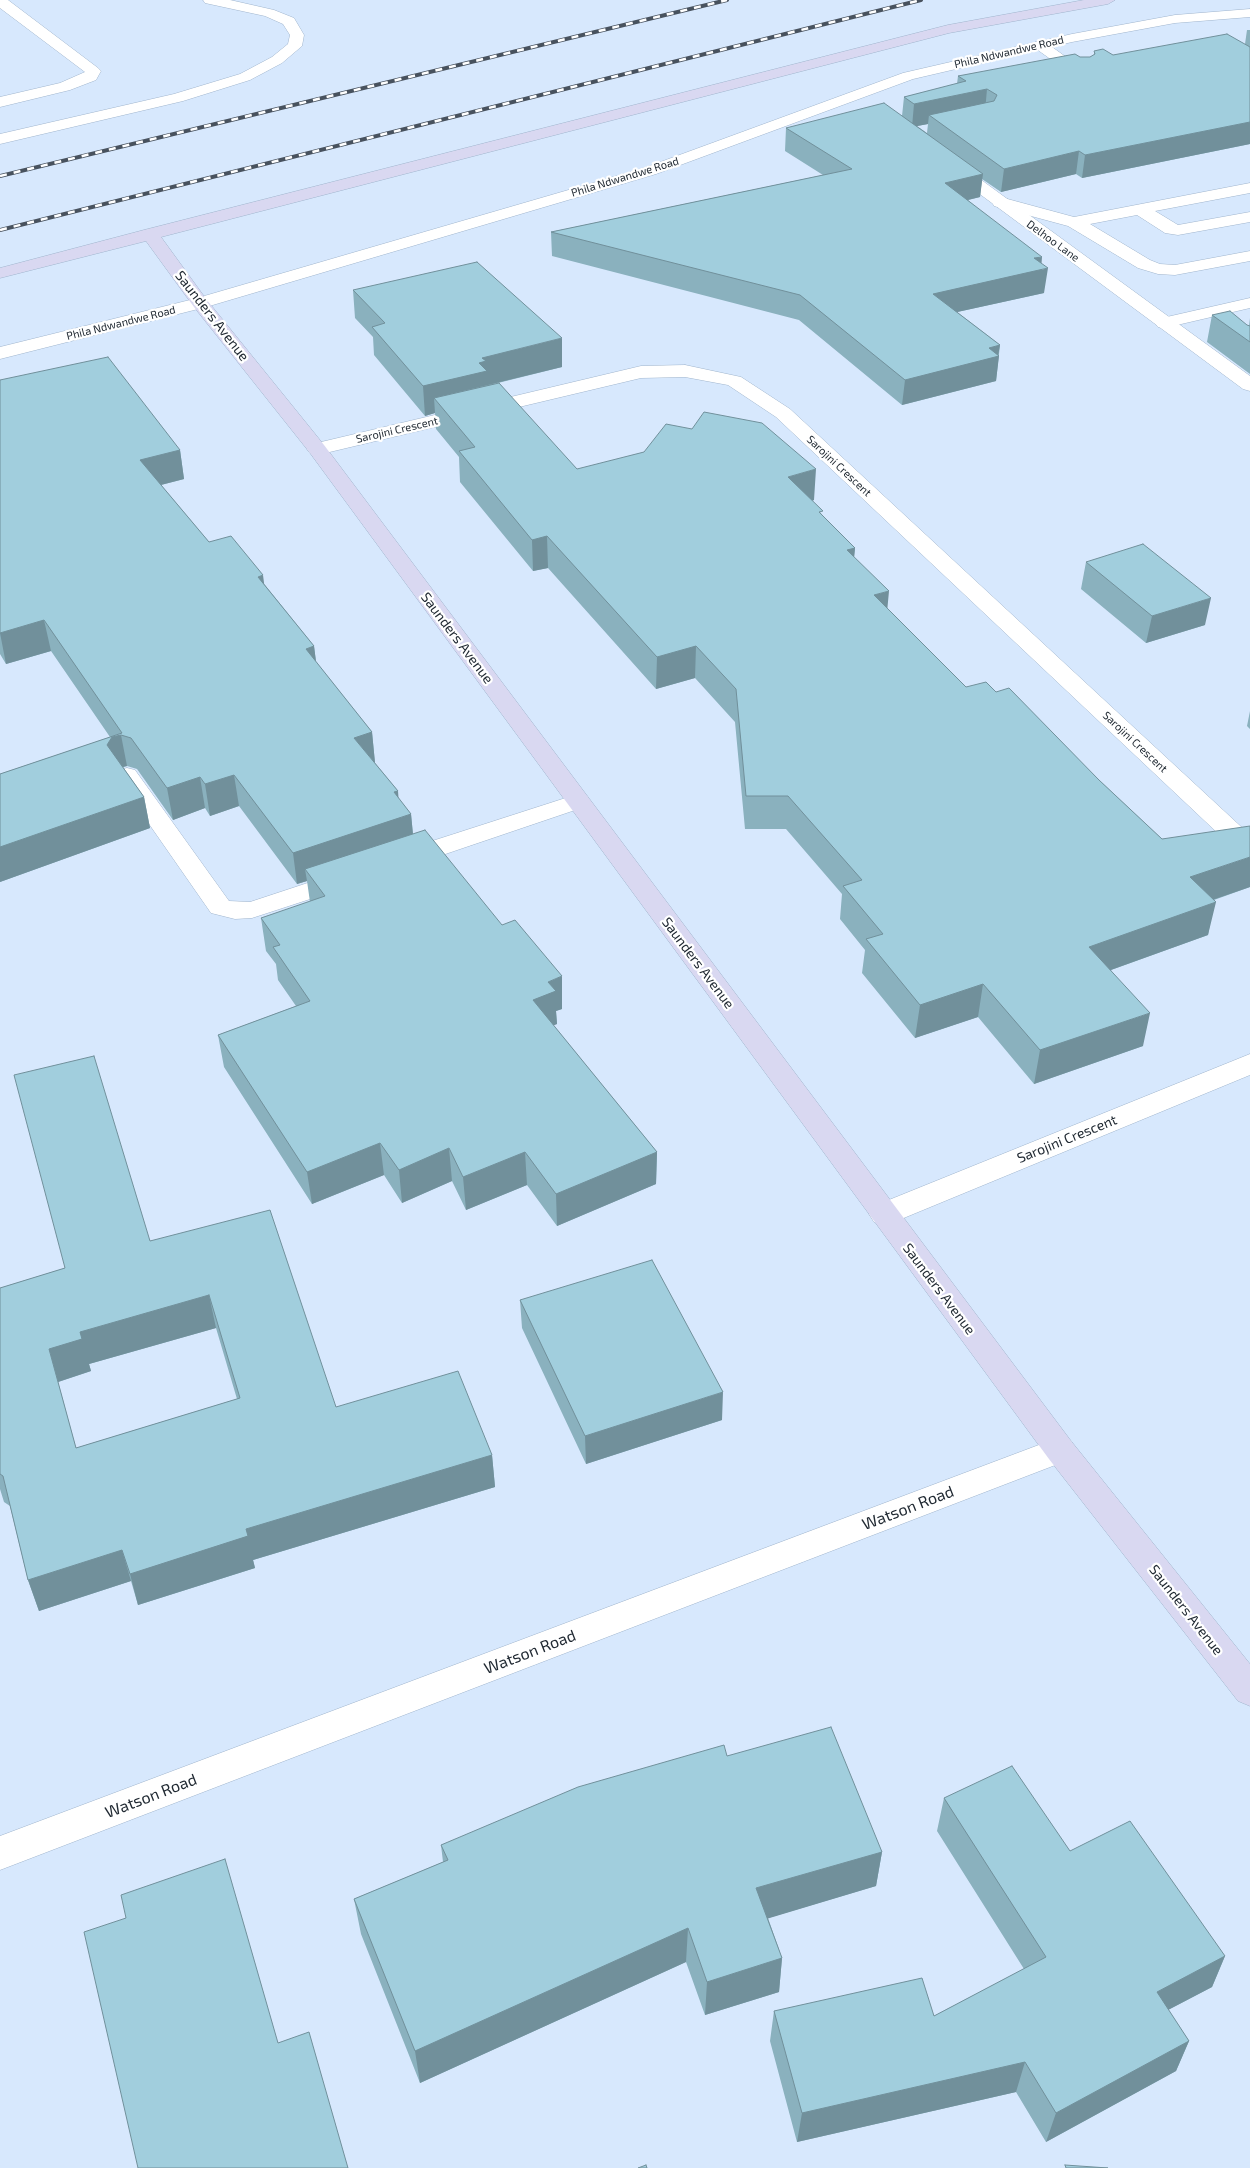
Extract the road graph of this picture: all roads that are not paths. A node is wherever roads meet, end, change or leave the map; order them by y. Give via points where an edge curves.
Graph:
1 (210, 0) edge
2 (1044, 0) edge
3 (1108, 0) edge
4 (0, 1) edge
5 (1250, 13) edge
6 (1175, 19) junction
7 (948, 29) junction
8 (1200, 34) dead end
9 (1040, 45) junction
10 (1082, 75) edge
11 (856, 96) junction
12 (0, 102) edge
13 (871, 107) edge
14 (0, 139) edge
15 (939, 157) edge
16 (1250, 188) edge
17 (1000, 202) junction
18 (1139, 209) junction
19 (1250, 217) edge
20 (1074, 222) junction
21 (150, 234) junction
22 (1250, 256) edge
23 (0, 273) edge
24 (200, 303) junction
25 (1250, 303) edge
26 (1206, 313) junction
27 (1164, 323) junction
28 (1220, 324) dead end
29 (0, 353) edge
30 (1250, 385) edge
31 (317, 449) junction
32 (128, 775) edge
33 (578, 801) junction
34 (1250, 849) edge
35 (1250, 1064) edge
36 (884, 1214) junction
37 (1060, 1450) junction
38 (1250, 1690) edge
39 (0, 1853) edge

1 - 14 street via 269,13 289,22 297,35 295,46 245,77 178,98
2 - 7 street
3 - 7 street
4 - 12 street via 92,69 91,76 65,87
5 - 6 street, Phila Ndwandwe Road
6 - 8 street
6 - 9 street, Phila Ndwandwe Road
7 - 21 street
9 - 10 street
9 - 11 street, Phila Ndwandwe Road via 908,76
11 - 13 street
11 - 24 street, Phila Ndwandwe Road via 650,171
15 - 17 street, Delhoo Lane
16 - 18 street
17 - 20 street
17 - 27 street, Delhoo Lane
18 - 19 street via 1178,230
18 - 20 street
20 - 22 street via 1158,269 1175,270
21 - 23 street
21 - 24 street, Saunders Avenue
24 - 29 street, Phila Ndwandwe Road
24 - 31 street, Saunders Avenue
25 - 26 street
26 - 27 street
26 - 28 street
27 - 30 street, Delhoo Lane
31 - 33 street, Saunders Avenue
31 - 34 street, Sarojini Crescent via 642,372 685,371 734,381 783,413
32 - 33 street via 220,908 235,911 252,910
33 - 36 street, Saunders Avenue
35 - 36 street, Sarojini Crescent
36 - 37 street, Saunders Avenue
37 - 38 street, Saunders Avenue
37 - 39 street, Watson Road

